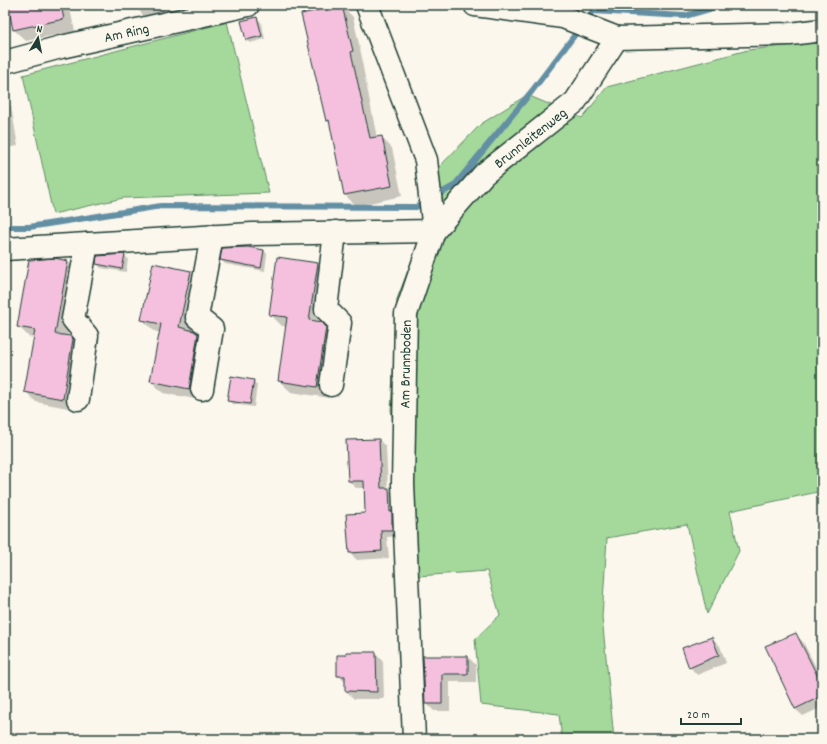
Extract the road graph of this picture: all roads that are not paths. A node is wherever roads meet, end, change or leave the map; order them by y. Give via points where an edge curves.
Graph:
1 (248, 5) edge
2 (367, 5) edge
3 (475, 5) edge
4 (822, 30) edge
5 (617, 38) junction
6 (5, 62) edge
7 (433, 222) junction
8 (335, 232) junction
9 (212, 236) junction
10 (87, 244) junction
11 (5, 249) edge
12 (331, 385) dead end
13 (202, 389) dead end
14 (78, 399) dead end
15 (414, 739) edge

1 - 6 street, Am Ring
2 - 7 street, Am Brunnboden via 426,160
3 - 5 street via 563,17
4 - 5 street via 790,34
5 - 7 street, Brunnleitenweg via 575,102 484,174
7 - 8 street
7 - 15 street, Am Brunnboden via 406,314 403,484
8 - 9 street
8 - 12 street via 326,309 340,323
9 - 10 street
9 - 13 street via 197,317 212,329
10 - 11 street
10 - 14 street via 73,319 88,336

